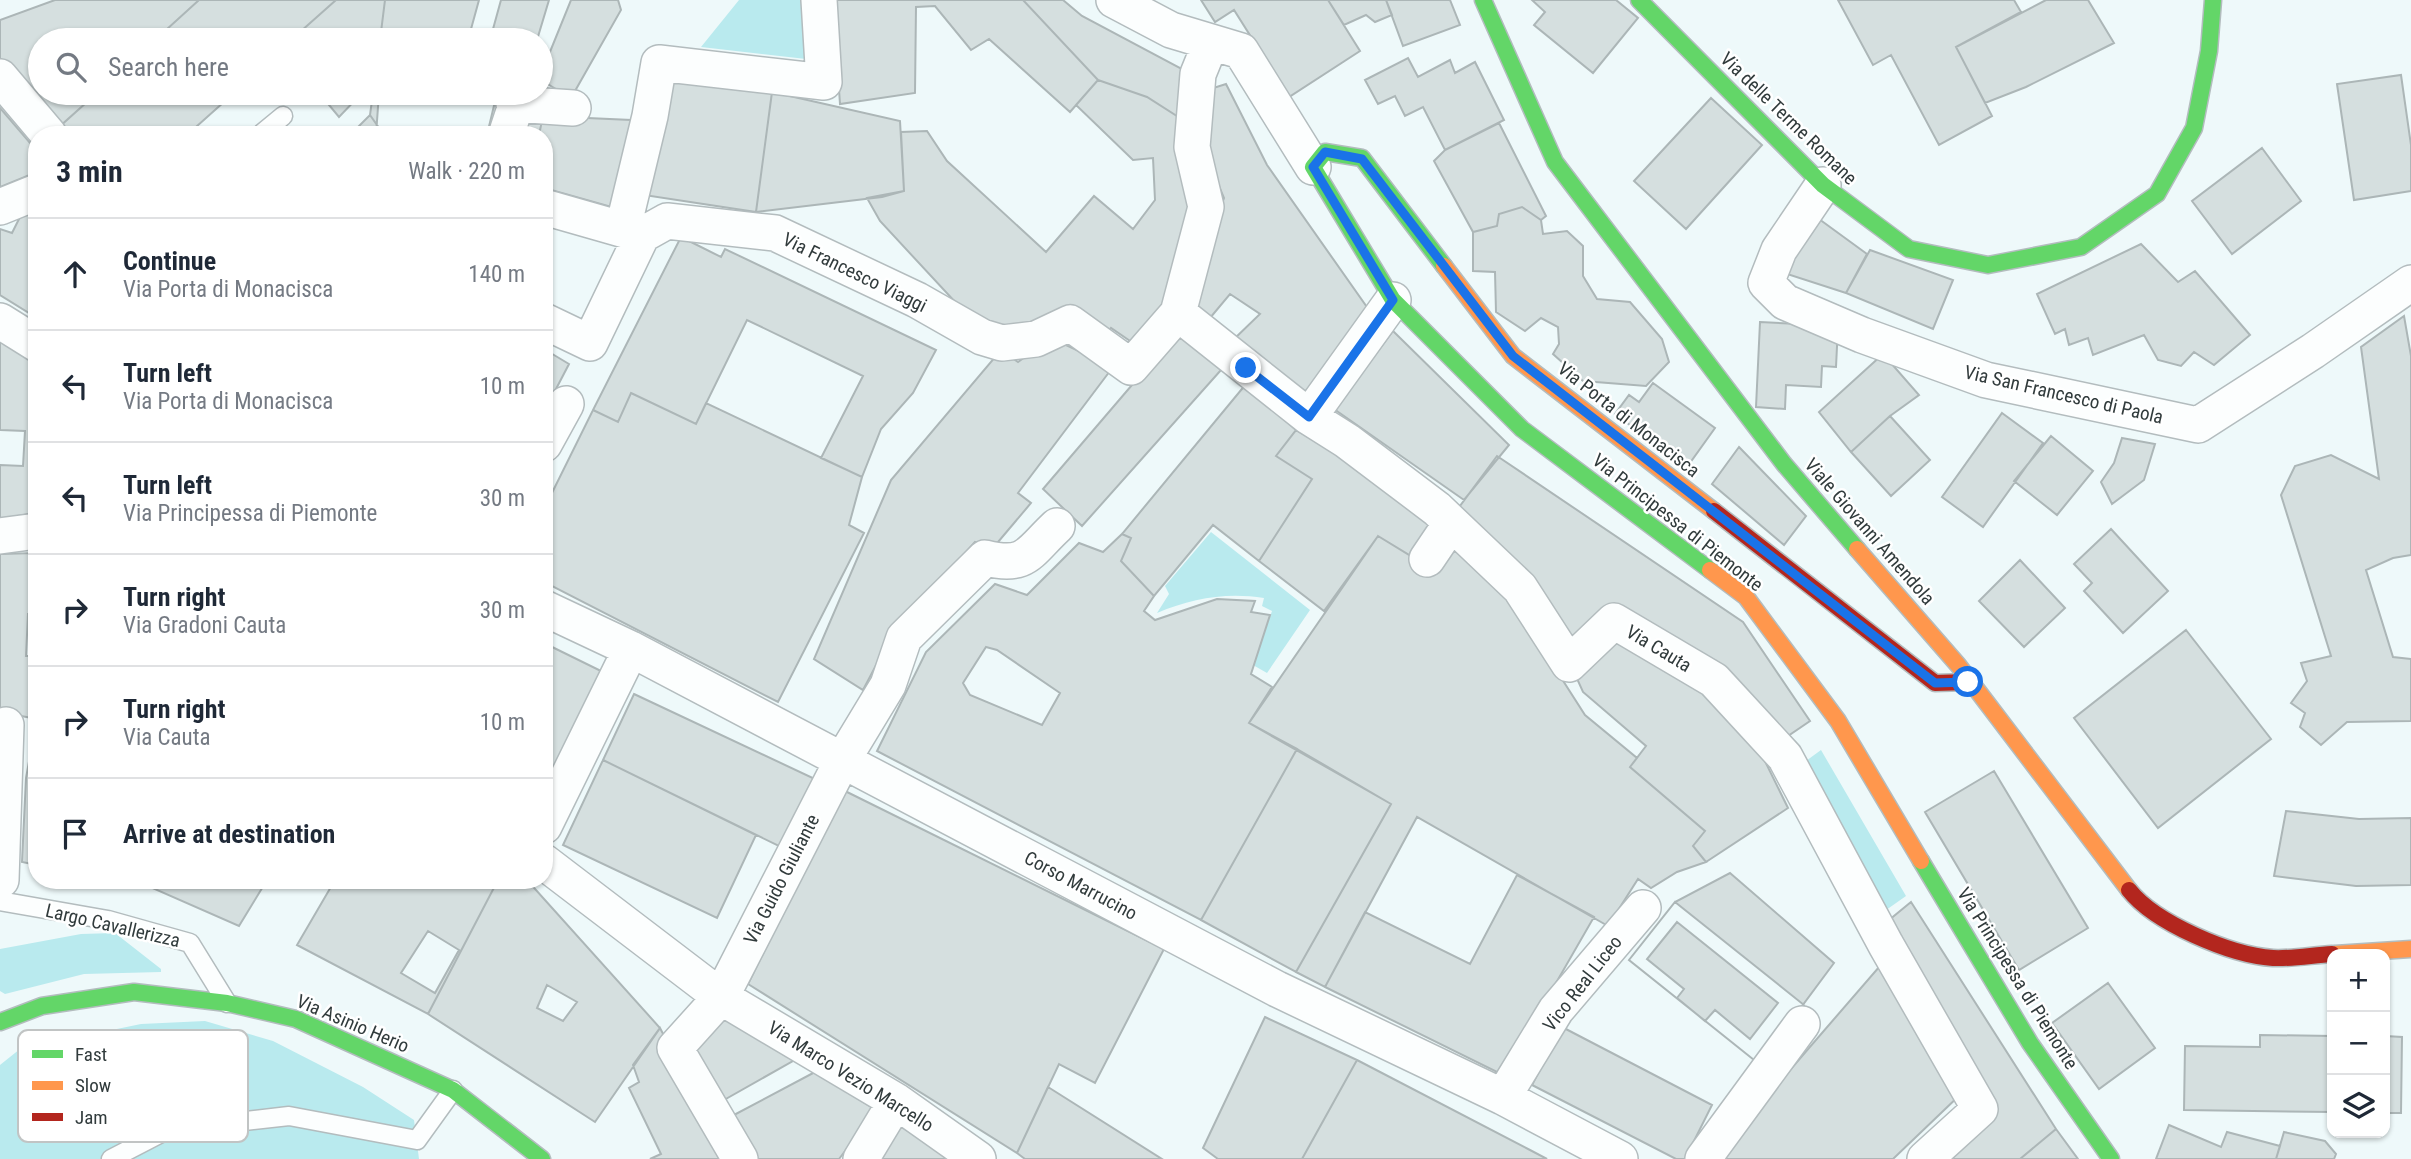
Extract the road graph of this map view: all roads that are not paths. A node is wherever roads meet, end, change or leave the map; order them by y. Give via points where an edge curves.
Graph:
1 (818, 0) edge
2 (1114, 0) edge
3 (1483, 0) edge
4 (1639, 0) edge
5 (2213, 0) edge
6 (1211, 42) junction
7 (0, 77) edge
8 (573, 108) dead end
9 (513, 110) edge
10 (283, 116) dead end
11 (41, 126) edge
12 (271, 126) edge
13 (1313, 167) junction
14 (1823, 185) junction
15 (28, 196) edge
16 (0, 207) edge
17 (553, 209) edge
18 (632, 232) junction
19 (2411, 283) edge
20 (1393, 300) junction
21 (1178, 313) junction
22 (0, 321) edge
23 (553, 325) edge
24 (28, 338) edge
25 (566, 404) dead end
26 (1309, 417) junction
27 (553, 428) edge
28 (1450, 525) junction
29 (1057, 526) dead end
30 (28, 532) edge
31 (0, 536) edge
32 (1427, 559) dead end
33 (553, 612) edge
34 (631, 649) junction
35 (1968, 682) junction
36 (14, 727) edge
37 (842, 761) junction
38 (553, 809) edge
39 (553, 869) edge
40 (2, 897) edge
41 (1643, 908) dead end
42 (2411, 949) edge
43 (2390, 950) edge
44 (2327, 954) edge
45 (721, 997) junction
46 (228, 1003) junction
47 (0, 1023) edge
48 (1802, 1024) dead end
49 (453, 1090) junction
50 (1503, 1097) junction
51 (896, 1101) junction
52 (248, 1121) edge
53 (144, 1142) edge
54 (111, 1159) edge
55 (542, 1159) edge
56 (740, 1159) edge
57 (861, 1159) edge
58 (978, 1159) edge
59 (1620, 1159) edge
60 (1703, 1159) edge
61 (1926, 1159) edge
62 (2111, 1159) edge

1 - 18 street via 824,82 659,63
2 - 6 street via 1171,30
3 - 35 street, Viale Giovanni Amendola via 1555,162 1784,464
4 - 14 street, Via delle Terme Romane
5 - 14 street, Via delle Terme Romane via 2209,51 2194,128 2157,194 2081,247 1989,265 1909,250
6 - 13 street via 1241,51
6 - 21 street via 1198,74 1192,147 1206,207
7 - 11 street
8 - 9 street
10 - 12 lane
13 - 20 street, Via Principessa di Piemonte
13 - 35 street, Via Porta di Monacisca via 1325,152 1362,159 1513,356 1935,683
14 - 19 street, Via San Francesco di Paola via 1779,250 1766,283 1785,302 1986,380 2198,425
15 - 16 street
17 - 18 street
18 - 21 street, Via Francesco Viaggi via 667,221 775,233 917,300 982,337 1002,343 1036,339 1070,323 1131,367
18 - 23 street via 590,343
20 - 26 street
20 - 62 street, Via Principessa di Piemonte via 1521,429 1746,597 1838,721 2030,1043
21 - 26 street, Via Cauta
22 - 24 street
25 - 27 street
26 - 28 street, Via Cauta via 1437,509
28 - 32 street
28 - 61 street, Via Cauta via 1520,588 1569,664 1614,621 1714,680 1785,757 1980,1109
29 - 37 street, Via Guido Giuliante via 1021,561 1011,564 985,558 904,638 888,685
30 - 31 street
33 - 34 street, Corso Marrucino
34 - 37 street, Corso Marrucino
34 - 38 street
35 - 44 street, Viale Giovanni Amendola via 2140,904 2215,945 2272,958
36 - 40 street
37 - 45 street, Via Guido Giuliante
37 - 50 street, Corso Marrucino via 1277,989
39 - 45 street, Via Marco Vezio Marcello
40 - 46 lane, Largo Cavallerizza via 190,943
41 - 50 street, Vico Real Liceo via 1556,1010
42 - 43 street, Viale Giovanni Amendola
45 - 51 street, Via Marco Vezio Marcello
45 - 56 street, Via Guido Giuliante via 675,1048
46 - 47 street, Via Asinio Herio via 134,992 87,996 42,1006
46 - 49 street, Via Asinio Herio via 296,1019
48 - 60 street
49 - 52 lane via 417,1139 289,1116
49 - 55 street, Via Asinio Herio
50 - 59 street, Corso Marrucino
51 - 57 street
51 - 58 street, Via Marco Vezio Marcello
53 - 54 lane

